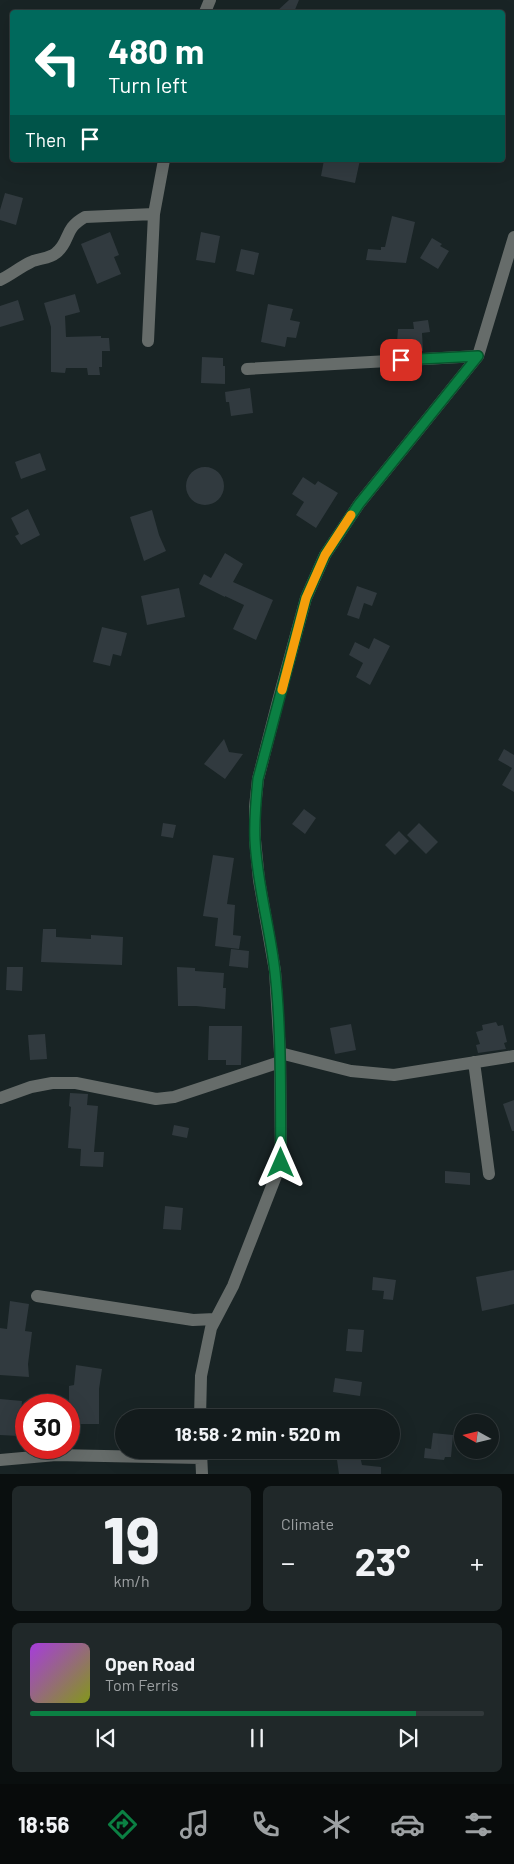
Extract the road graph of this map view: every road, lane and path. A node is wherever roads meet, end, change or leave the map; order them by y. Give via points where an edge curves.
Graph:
1 (164, 162) edge
2 (154, 214) junction
3 (514, 237) edge
4 (0, 280) edge
5 (148, 341) dead end
6 (478, 356) junction
7 (248, 369) dead end
8 (514, 1056) edge
9 (280, 1058) junction
10 (474, 1062) junction
11 (0, 1098) edge
12 (489, 1174) dead end
13 (37, 1296) dead end
14 (215, 1319) junction
15 (200, 1409) edge
16 (115, 1455) edge
17 (201, 1459) edge
18 (0, 1460) edge
19 (202, 1474) edge

1 - 2 street
2 - 4 street via 85,217 75,222 57,252
2 - 5 street
3 - 6 street
6 - 7 street
6 - 9 street via 359,504 325,555 306,598 258,779 255,807 259,880 275,971
8 - 10 street
9 - 10 street via 394,1075
9 - 11 street via 174,1097 156,1099 76,1083 52,1083
9 - 14 street via 281,1163 233,1286
10 - 12 street
13 - 14 street via 194,1320
14 - 15 street via 201,1376
16 - 18 street
17 - 19 street

